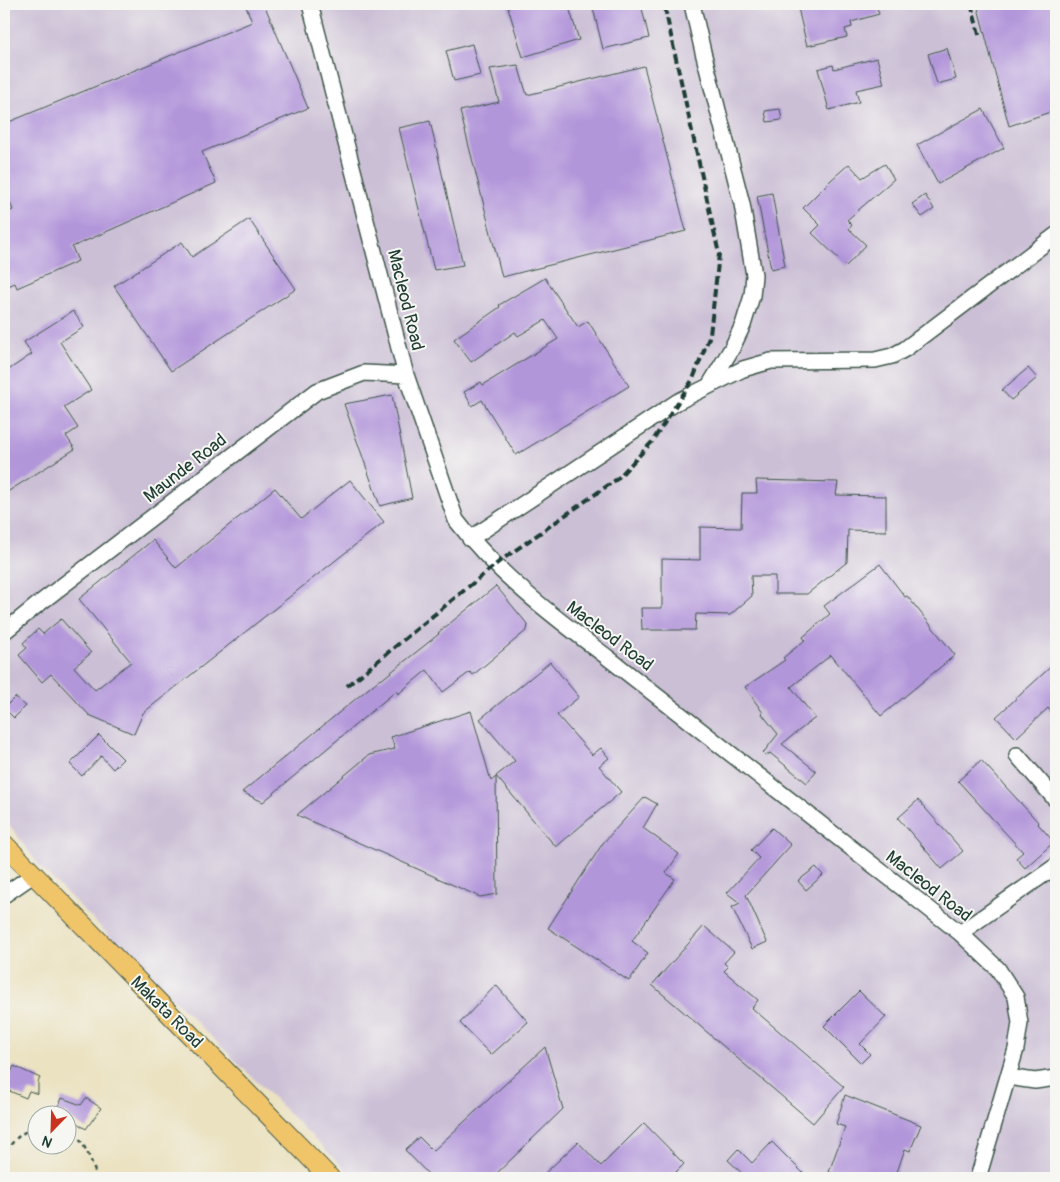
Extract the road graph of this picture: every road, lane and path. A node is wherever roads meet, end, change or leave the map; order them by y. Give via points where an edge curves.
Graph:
1 (310, 4) edge
2 (692, 4) edge
3 (1056, 235) edge
4 (406, 375) junction
5 (708, 387) junction
6 (470, 539) junction
7 (4, 632) edge
8 (1017, 755) dead end
9 (1056, 800) edge
10 (4, 844) edge
11 (1056, 866) edge
12 (33, 875) junction
13 (4, 895) edge
14 (960, 933) junction
15 (1008, 1077) junction
16 (1056, 1078) edge
17 (28, 1129) edge
18 (78, 1137) edge
19 (4, 1159) edge
20 (97, 1178) edge
21 (330, 1178) edge
22 (978, 1178) edge

1 - 4 street, Macleod Road
2 - 5 street via 742,204 754,275 752,296 743,325
3 - 5 street via 892,356 875,360 771,361 743,369
4 - 6 street, Macleod Road via 456,520
4 - 7 street, Maunde Road via 364,373 317,391
5 - 6 street via 676,402
6 - 14 street, Macleod Road via 554,617
8 - 9 street
10 - 12 main road, Makata Road
11 - 14 street
12 - 13 street
12 - 21 main road, Makata Road
14 - 15 street, Macleod Road via 998,969 1016,997 1020,1022
15 - 16 street via 1035,1081
15 - 22 street, Macleod Road
17 - 19 path via 15,1138
18 - 20 path via 93,1163

